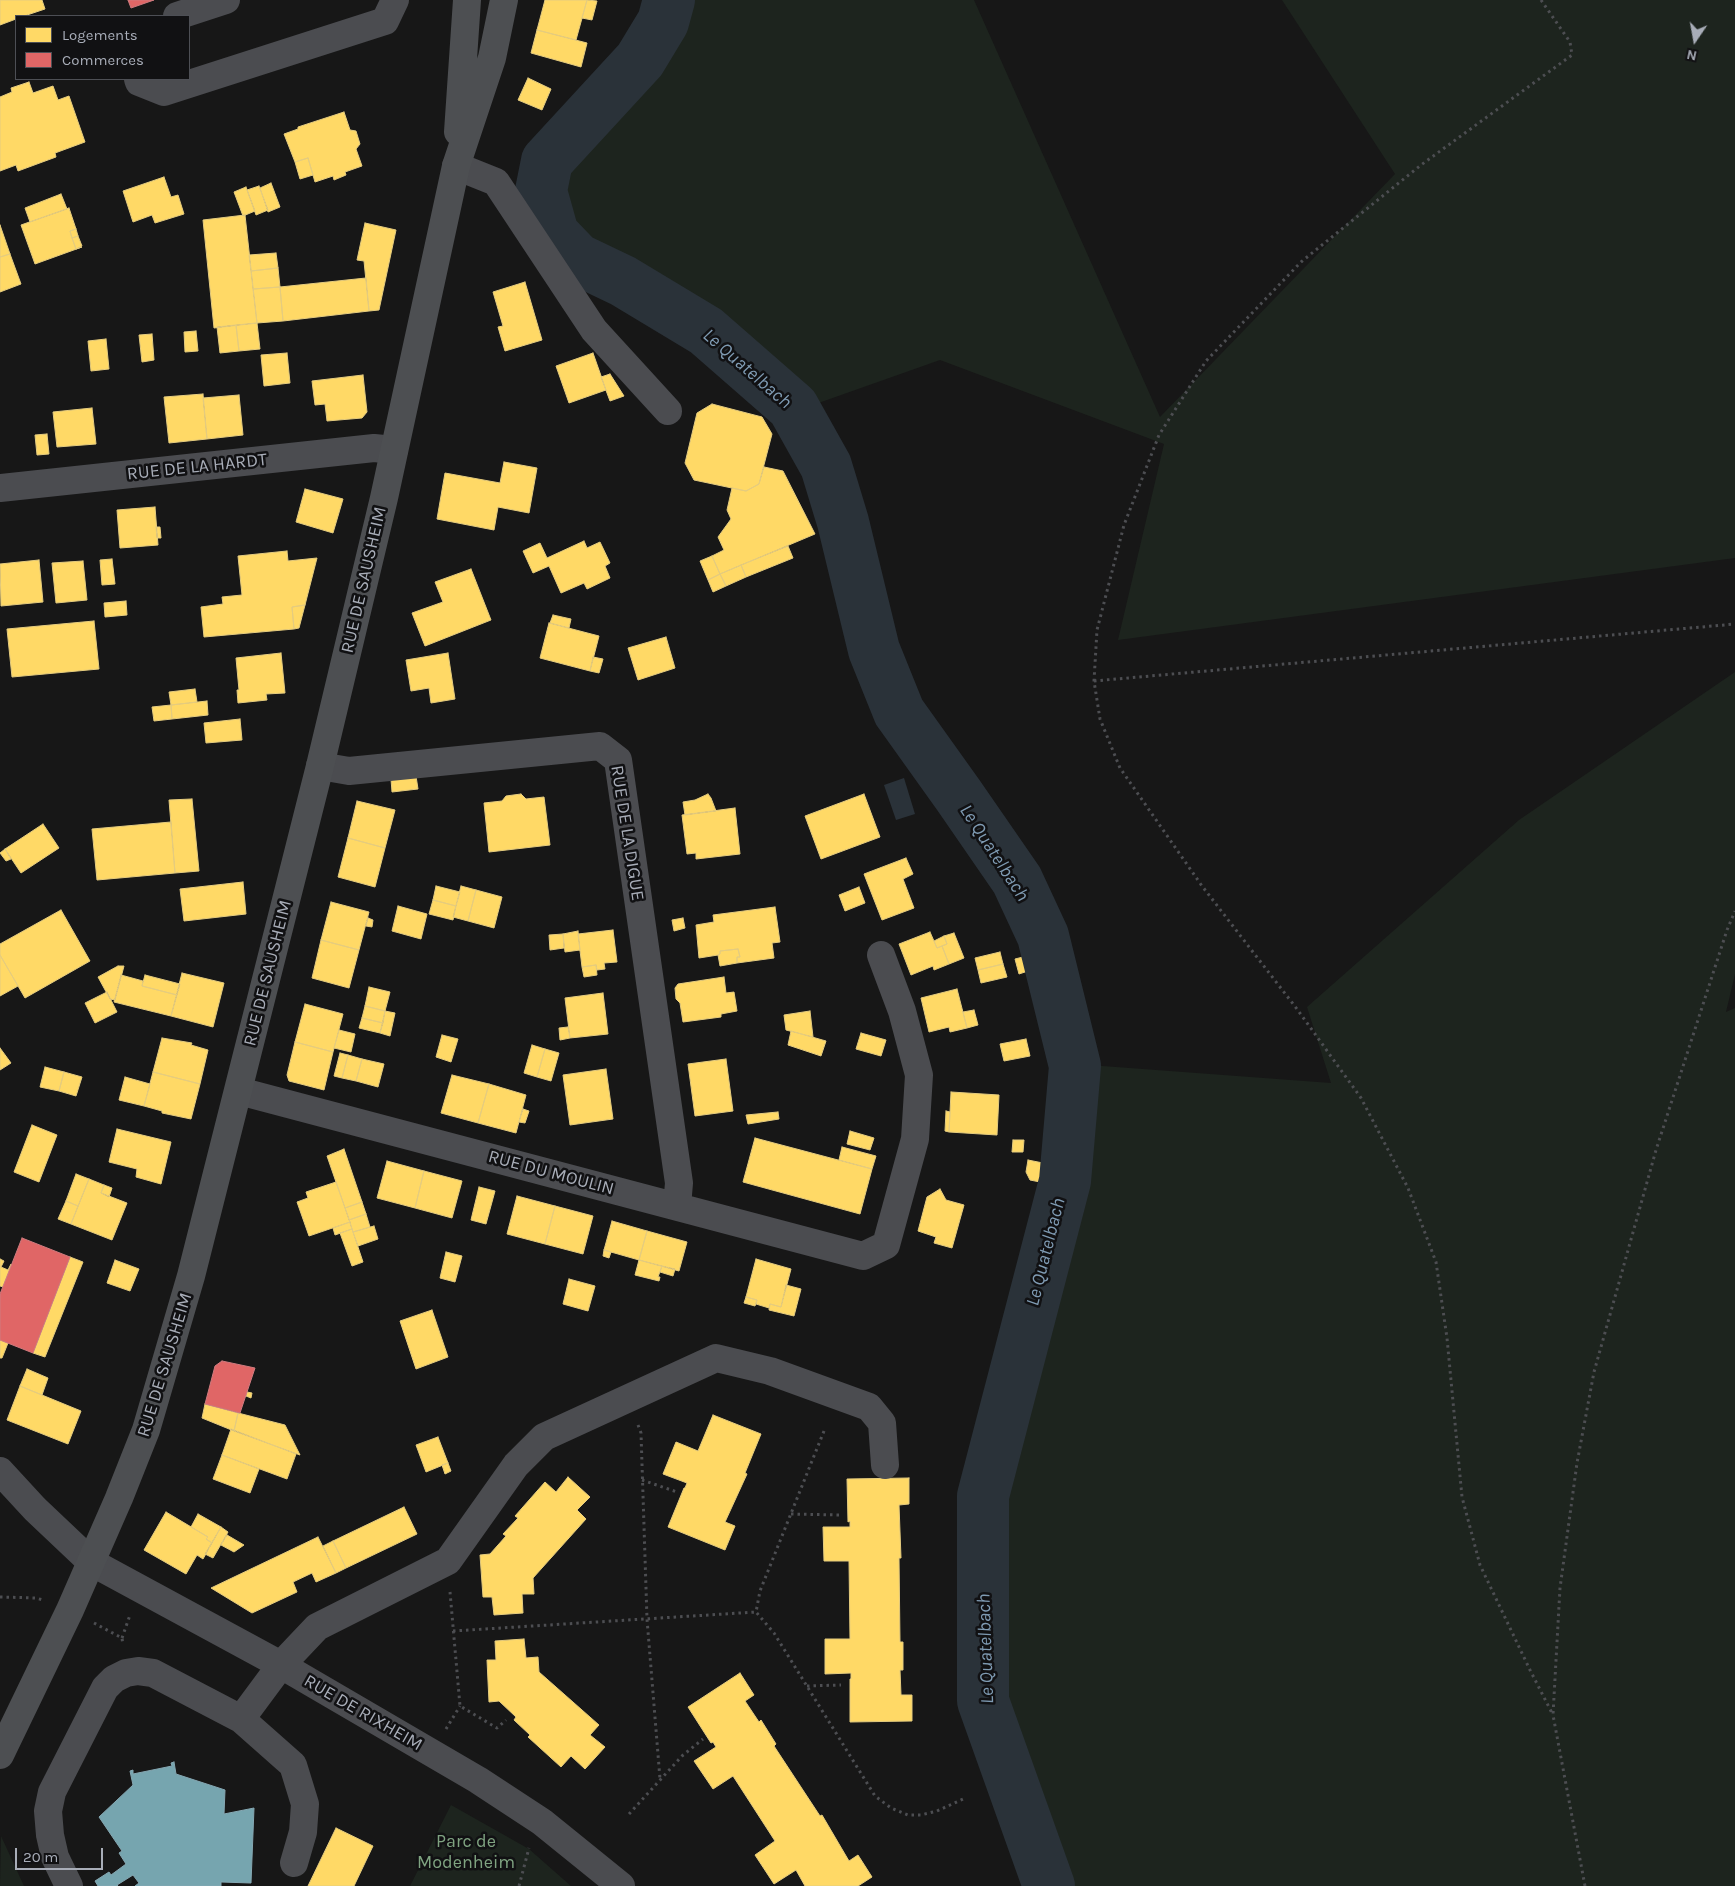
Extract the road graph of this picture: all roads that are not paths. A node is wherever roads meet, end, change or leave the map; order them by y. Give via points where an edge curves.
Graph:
1 (226, 0) edge
2 (395, 0) edge
3 (467, 0) edge
4 (504, 0) edge
5 (180, 15) edge
6 (138, 80) edge
7 (456, 166) junction
8 (668, 411) dead end
9 (394, 450) junction
10 (0, 488) edge
11 (320, 766) junction
12 (881, 955) dead end
13 (239, 1091) junction
14 (677, 1206) junction
15 (885, 1464) dead end
16 (0, 1471) edge
17 (91, 1562) junction
18 (281, 1665) junction
19 (241, 1720) junction
20 (0, 1755) edge
21 (294, 1862) dead end
22 (69, 1886) edge
23 (621, 1886) edge

1 - 5 street
2 - 6 street via 385,21 164,92
3 - 7 main road, RUE DE SAUSHEIM
4 - 7 main road, RUE DE SAUSHEIM via 492,58
7 - 8 street via 496,182 594,330
7 - 9 main road, RUE DE SAUSHEIM
9 - 10 street, RUE DE LA HARDT via 374,448
9 - 11 main road, RUE DE SAUSHEIM
11 - 13 main road, RUE DE SAUSHEIM
11 - 14 street, RUE DE LA DIGUE via 348,771 600,746 618,760 679,1183
12 - 14 street, RUE DU MOULIN via 902,1011 918,1075 915,1139 886,1245 864,1256
13 - 14 street, RUE DU MOULIN
13 - 17 main road, RUE DE SAUSHEIM via 191,1276 146,1430
15 - 18 street via 882,1423 869,1407 770,1371 716,1358 544,1437 516,1465 448,1561 317,1626
16 - 17 street, RUE DE RIXHEIM
17 - 18 street, RUE DE RIXHEIM
17 - 20 main road, RUE DE SAUSHEIM
18 - 19 street
18 - 23 street, RUE DE RIXHEIM via 478,1780 542,1822
19 - 21 street via 293,1765 305,1804 303,1832
19 - 22 street via 153,1674 138,1671 114,1679 105,1688 52,1792 48,1811 50,1835 55,1857

